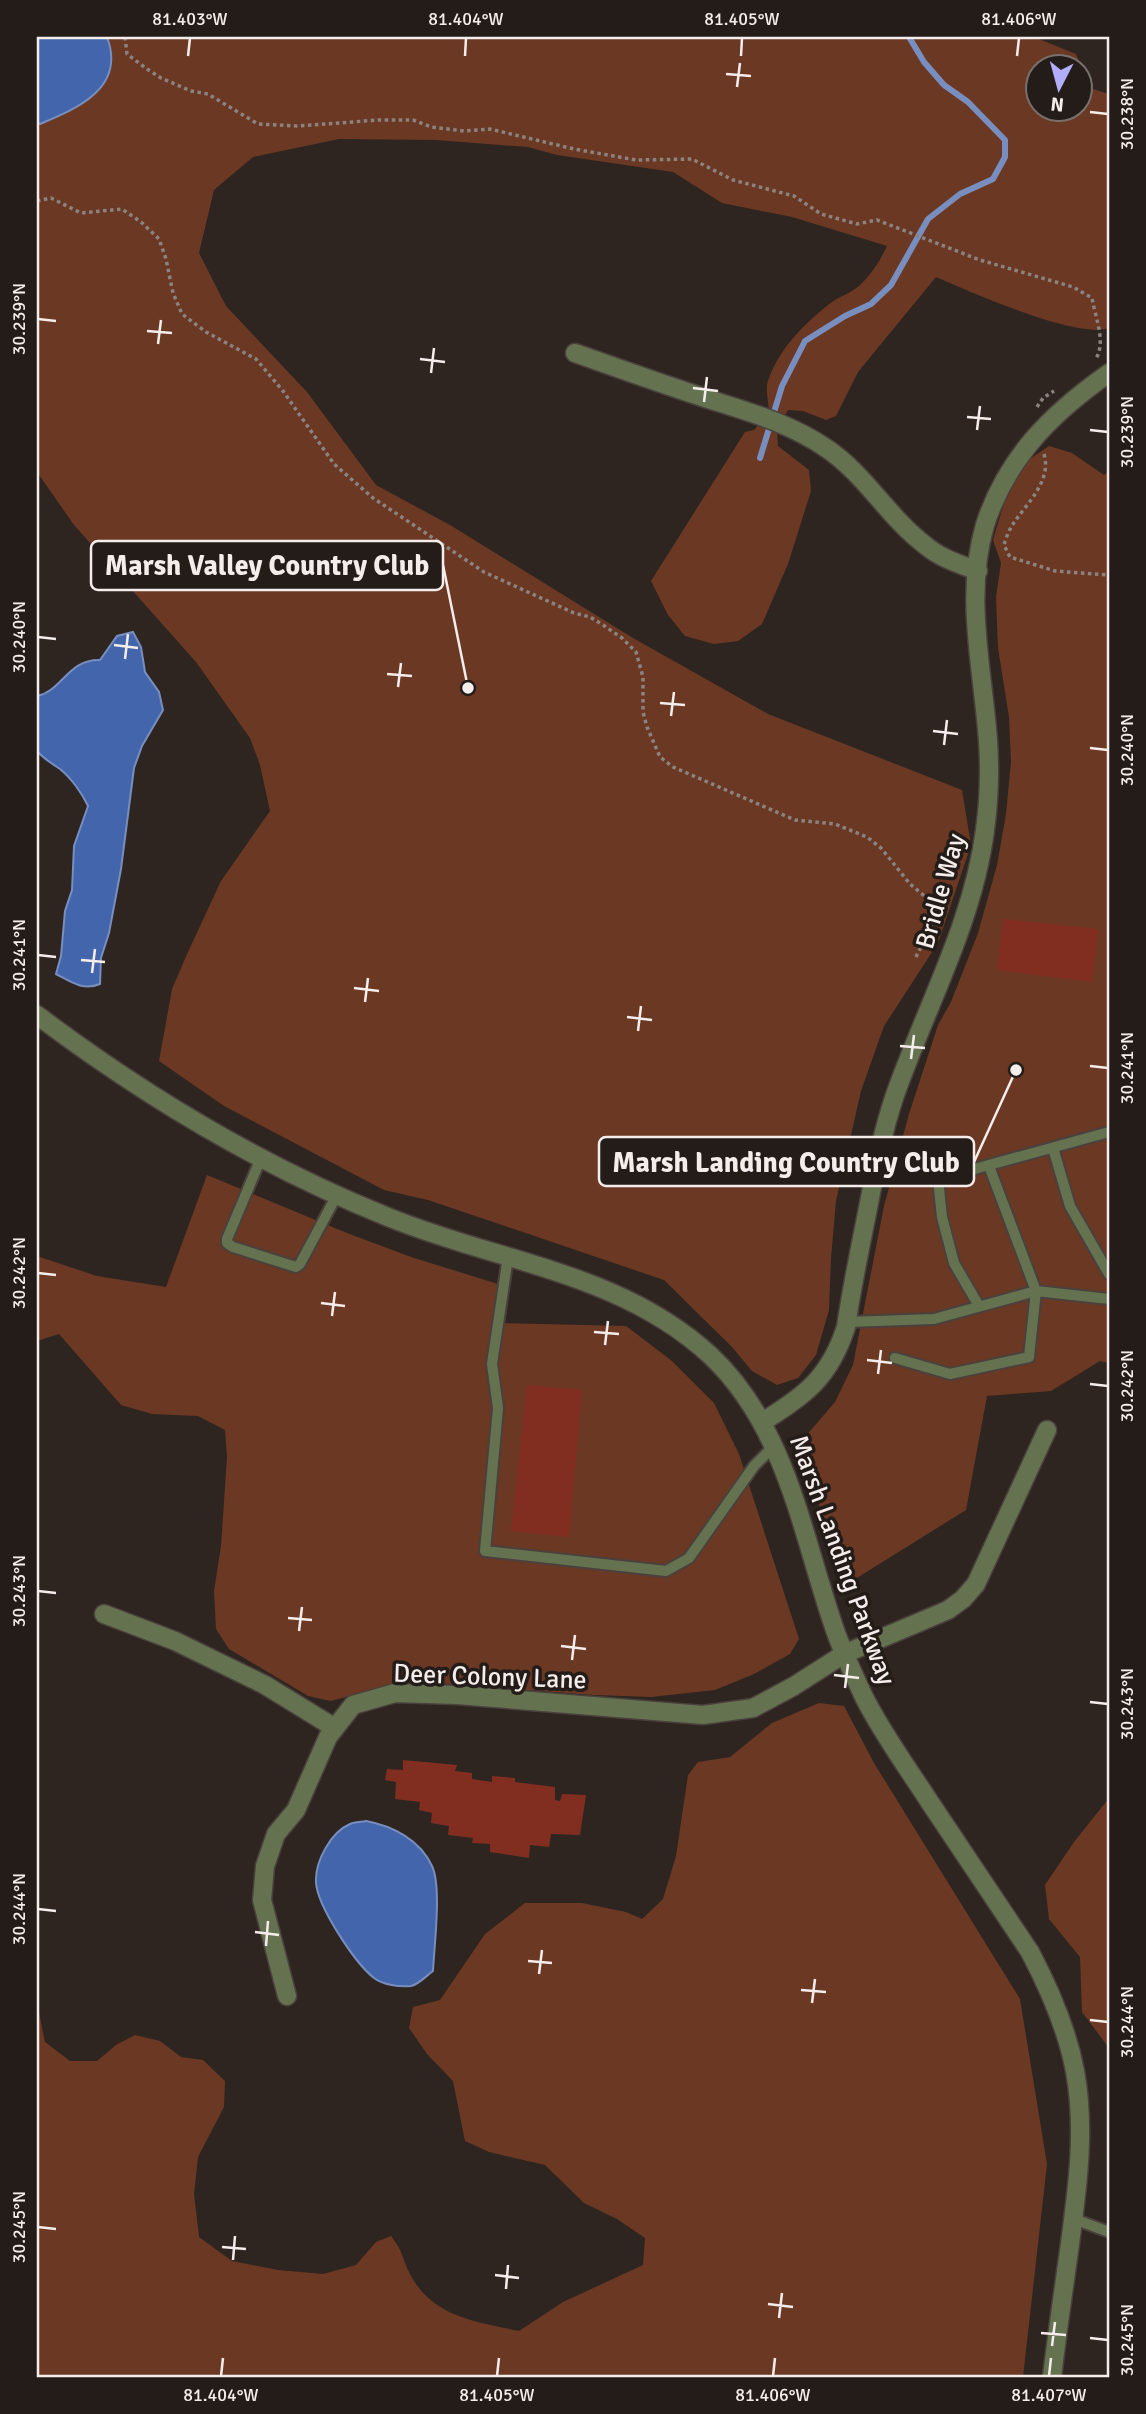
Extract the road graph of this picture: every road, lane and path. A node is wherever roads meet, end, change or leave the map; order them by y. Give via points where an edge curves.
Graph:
1 (125, 37) edge
2 (37, 201) edge
3 (959, 253) dead end
4 (575, 353) dead end
5 (1109, 373) edge
6 (978, 571) junction
7 (916, 957) dead end
8 (37, 1015) edge
9 (1109, 1132) edge
10 (1052, 1148) junction
11 (261, 1158) junction
12 (877, 1162) junction
13 (989, 1166) junction
14 (938, 1179) junction
15 (337, 1195) junction
16 (508, 1257) junction
17 (1109, 1274) edge
18 (1036, 1291) junction
19 (1109, 1299) edge
20 (979, 1306) junction
21 (847, 1322) junction
22 (895, 1358) dead end
23 (762, 1422) junction
24 (1047, 1430) dead end
25 (774, 1446) junction
26 (104, 1614) dead end
27 (844, 1654) junction
28 (335, 1728) junction
29 (287, 1996) dead end
30 (1073, 2219) junction
31 (1109, 2232) edge
32 (1052, 2377) edge

1 - 3 path via 127,54 147,69 191,91 208,94 258,124 413,120 464,131 490,129 636,160 692,159 733,180 794,196 821,214 847,223 877,220
2 - 7 path via 51,198 81,213 122,209 141,222 159,239 182,314 256,359 334,464 373,498 484,572 590,617 622,638 641,665 643,712 652,743 673,767 795,820 835,824 866,836 880,848 909,884 934,904 936,915
4 - 6 street via 745,409 824,446 926,546
5 - 6 street, Bridle Way via 1048,420 1025,447 993,505
6 - 12 street, Bridle Way via 975,614 988,743 985,830 964,919 895,1097
8 - 11 street, Marsh Landing Parkway via 162,1103
9 - 10 lane
10 - 13 lane
10 - 17 lane via 1070,1206
11 - 15 street, Marsh Landing Parkway
11 - 15 lane via 227,1239 233,1247 296,1267
12 - 14 lane
12 - 21 street, Bridle Way
13 - 14 lane
13 - 18 lane
14 - 20 lane via 954,1263
15 - 16 street, Marsh Landing Parkway via 434,1234
16 - 23 street, Marsh Landing Parkway via 571,1275 659,1316 718,1364
16 - 25 lane via 492,1364 498,1408 485,1551 666,1571 689,1558 754,1466
18 - 19 lane
18 - 20 lane
18 - 22 lane via 1029,1357 950,1374
20 - 21 lane via 934,1319
21 - 23 street, Bridle Way via 840,1348 826,1372 795,1402
23 - 25 street, Marsh Landing Parkway
24 - 27 street, Deer Colony Lane via 976,1584 963,1599 948,1610
25 - 27 street, Marsh Landing Parkway
26 - 28 street via 175,1641 265,1685
27 - 28 street, Deer Colony Lane via 794,1686 740,1710 703,1715 395,1693 353,1705
27 - 30 street, Marsh Landing Parkway via 892,1744 1047,1984 1064,2028 1079,2104 1080,2160
28 - 29 street, Deer Colony Lane via 296,1810 276,1834 265,1866 262,1900
30 - 31 lane
30 - 32 street, Marsh Landing Parkway

